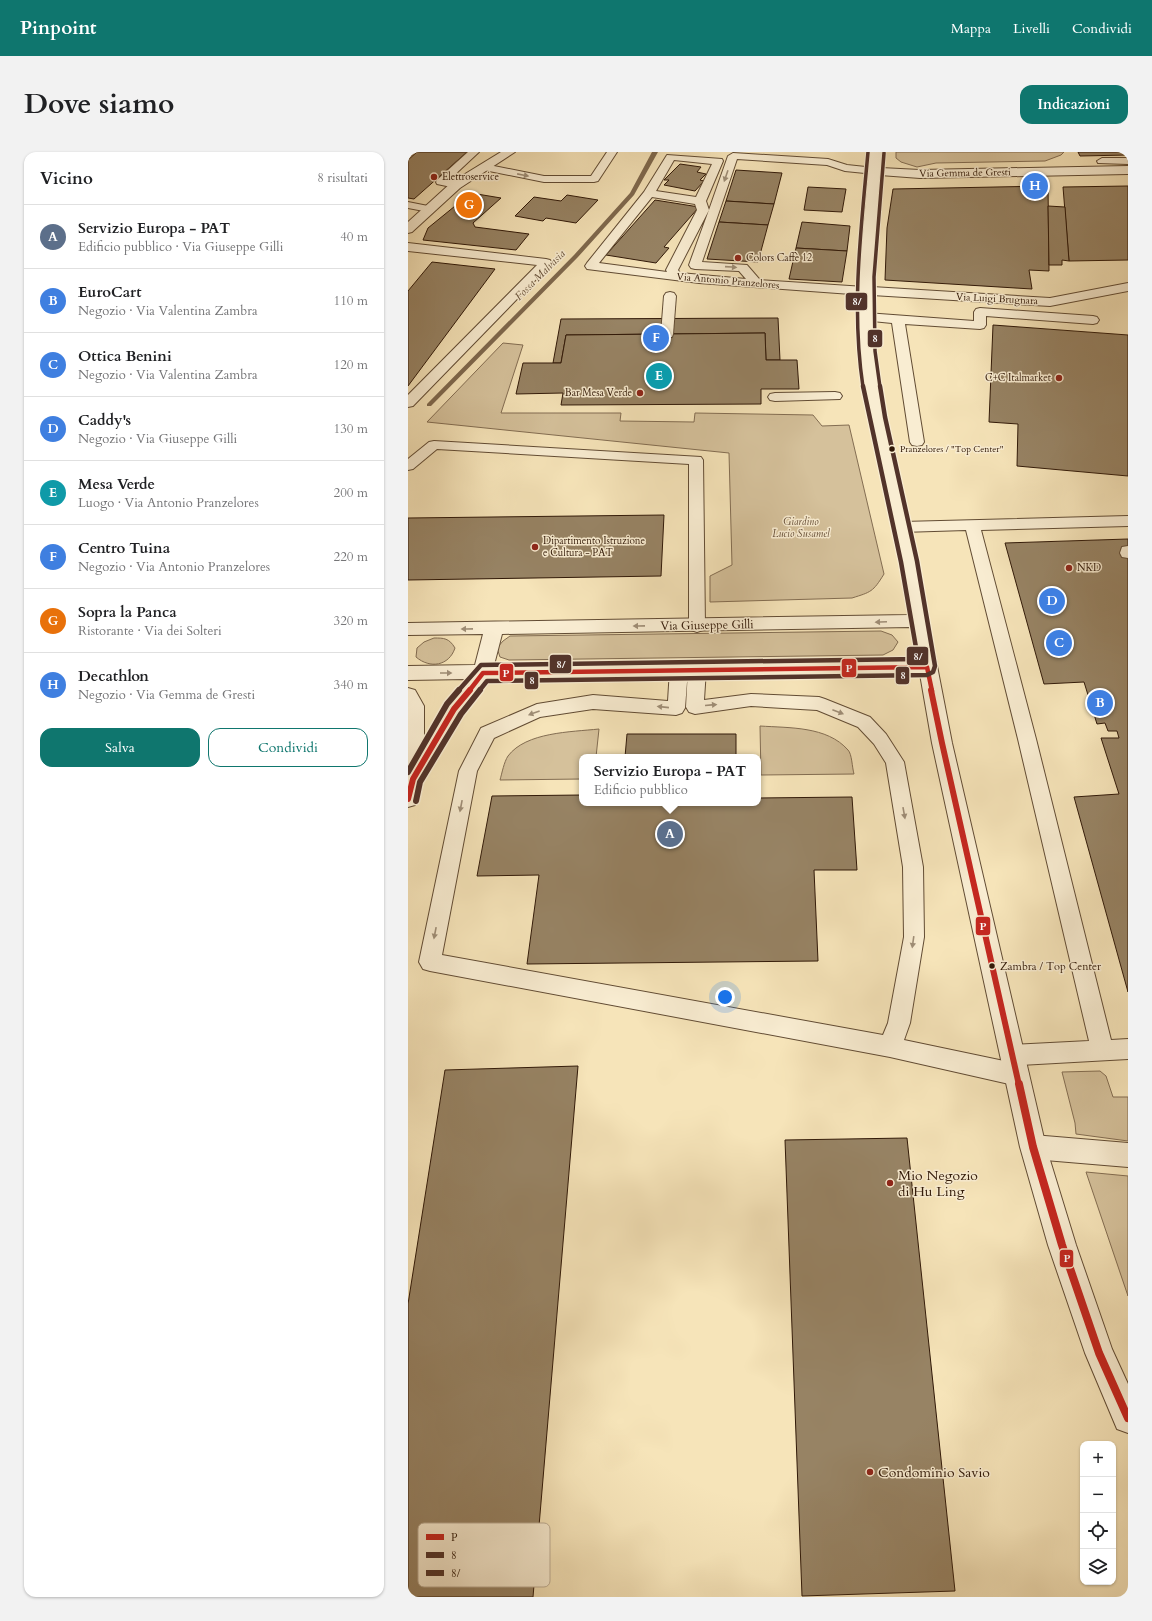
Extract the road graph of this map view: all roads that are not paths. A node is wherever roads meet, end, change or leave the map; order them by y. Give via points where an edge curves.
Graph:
1 (474, 152) edge
2 (509, 152) edge
3 (612, 152) edge
4 (876, 152) edge
5 (1102, 161) dead end
6 (1128, 161) edge
7 (484, 167) junction
8 (1128, 170) edge
9 (875, 171) junction
10 (456, 185) junction
11 (649, 193) junction
12 (700, 201) junction
13 (408, 205) edge
14 (430, 208) junction
15 (408, 229) edge
16 (408, 247) edge
17 (675, 276) junction
18 (756, 283) junction
19 (1128, 288) edge
20 (865, 291) junction
21 (670, 296) dead end
22 (866, 317) junction
23 (898, 320) junction
24 (1093, 320) dead end
25 (667, 334) dead end
26 (835, 396) dead end
27 (775, 397) dead end
28 (408, 403) edge
29 (916, 442) dead end
30 (408, 466) edge
31 (1128, 521) edge
32 (972, 525) junction
33 (902, 527) junction
34 (920, 621) junction
35 (697, 626) junction
36 (494, 628) junction
37 (408, 629) edge
38 (927, 667) junction
39 (688, 669) junction
40 (408, 673) edge
41 (483, 673) junction
42 (408, 695) edge
43 (413, 779) junction
44 (408, 799) edge
45 (890, 1047) junction
46 (1128, 1049) edge
47 (1103, 1050) junction
48 (1015, 1065) junction
49 (1034, 1147) junction
50 (1128, 1155) edge
51 (1128, 1418) edge

1 - 10 lane via 441,182
2 - 7 street
7 -> 3 lane via 544,179 594,179
4 - 9 street
5 - 6 lane
7 - 10 street
8 - 9 street, Via Gemma de Gresti via 920,174
9 -> 18 lane via 845,168 828,162 733,156 695,264 743,268
9 - 20 street
10 - 14 street
11 - 12 lane
11 - 12 lane via 671,157 718,161
11 - 17 lane, Via Antonio Pranzelores via 592,266
12 - 17 lane via 703,210 672,270
13 - 14 lane
14 - 15 street
16 - 28 lane via 546,263
17 - 18 lane, Via Antonio Pranzelores
18 - 20 lane, Via Antonio Pranzelores
19 - 20 street, Via Luigi Brugnara via 1050,302
20 - 22 street
21 - 25 lane
22 - 23 lane
22 - 33 street via 867,351 877,421
23 - 24 lane via 980,325 980,312
23 - 29 lane
26 - 27 lane
30 - 35 lane via 434,445 696,460
31 - 32 lane
32 - 33 lane
32 - 47 lane
33 - 34 street
34 -> 35 street, Via Giuseppe Gilli
34 - 38 street
35 -> 36 street, Via Giuseppe Gilli
36 -> 37 street, Via Giuseppe Gilli
36 - 41 street
38 - 39 street
38 - 48 street
39 - 41 street
39 -> 45 lane via 695,707 751,700 819,704 864,722 880,739 895,762 913,867 914,937 899,1024
39 -> 45 lane via 676,708 593,702 537,711 486,733 468,771 430,962
40 -> 41 street
41 - 43 street via 454,709
42 - 43 street via 414,706
43 - 44 street
45 - 48 lane
46 - 47 lane
47 - 48 lane
48 - 49 street
49 - 50 lane
49 - 51 street via 1062,1245 1099,1353

